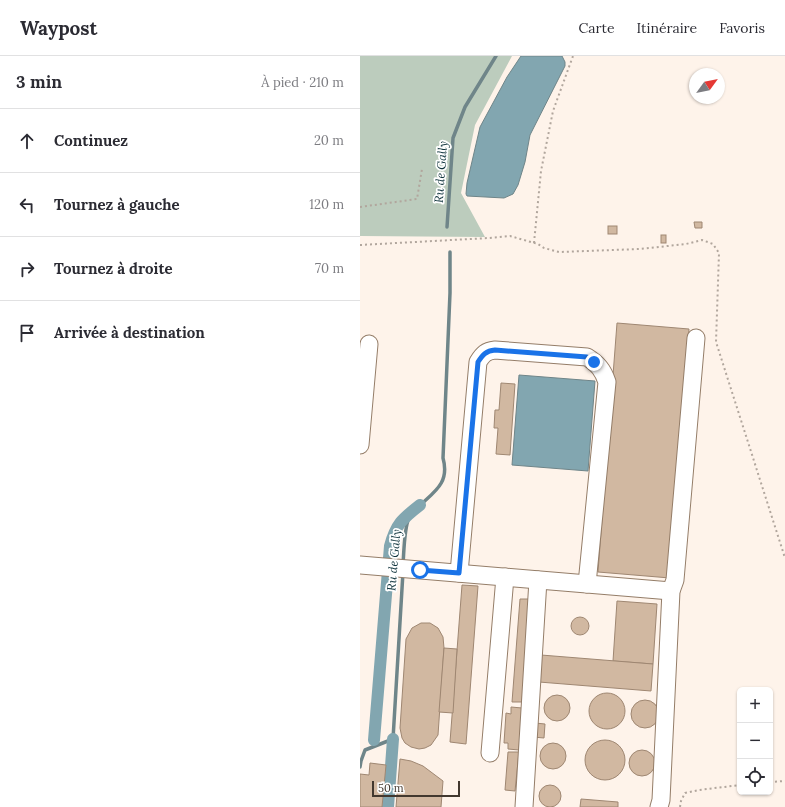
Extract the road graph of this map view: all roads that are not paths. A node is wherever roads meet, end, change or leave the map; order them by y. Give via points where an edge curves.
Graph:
1 (696, 338) dead end
2 (369, 344) dead end
3 (360, 445) edge
4 (363, 565) edge
5 (459, 573) junction
6 (505, 577) junction
7 (538, 580) junction
8 (587, 584) junction
9 (671, 591) junction
10 (490, 753) dead end
11 (524, 807) edge
12 (659, 807) edge

1 - 9 lane via 676,580
2 - 3 lane
4 - 5 lane
5 - 6 lane
5 - 8 lane via 478,362 488,350 587,357 601,368 607,382
6 - 7 lane
6 - 10 lane
7 - 8 lane
7 - 11 lane
8 - 9 lane
9 - 12 lane

